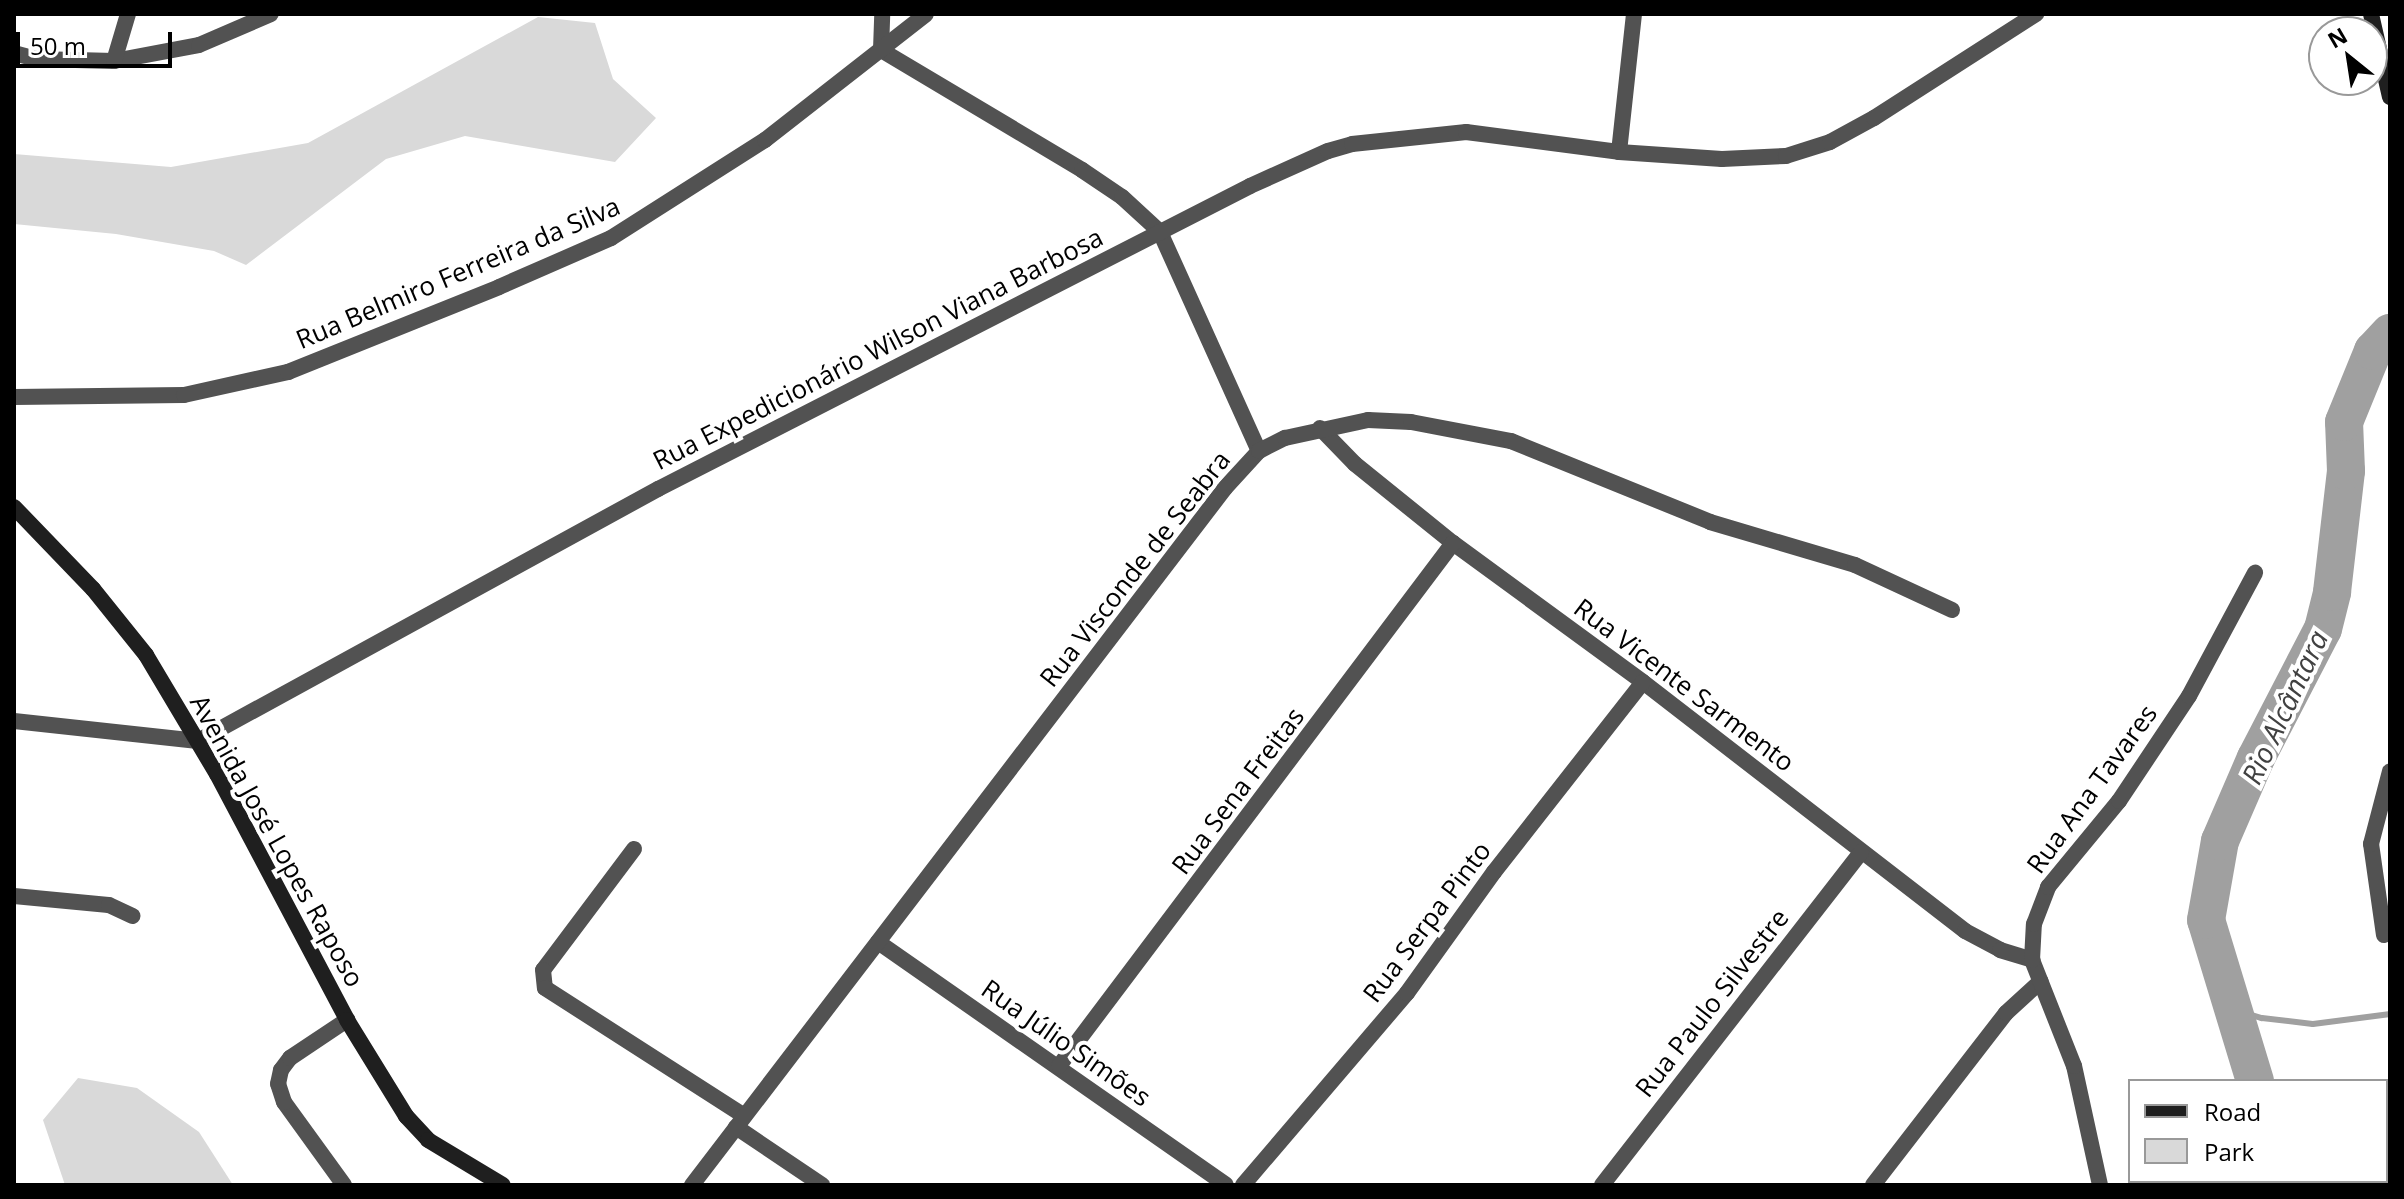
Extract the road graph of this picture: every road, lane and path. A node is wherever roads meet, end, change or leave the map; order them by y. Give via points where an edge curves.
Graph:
1 (128, 14) edge
2 (271, 14) edge
3 (882, 14) edge
4 (926, 14) edge
5 (1634, 14) edge
6 (2036, 14) edge
7 (2371, 14) edge
8 (881, 50) junction
9 (14, 53) edge
10 (114, 61) junction
11 (2390, 97) edge
12 (1619, 152) junction
13 (1160, 232) junction
14 (14, 397) edge
15 (1320, 428) junction
16 (1259, 451) junction
17 (14, 507) edge
18 (1453, 543) junction
19 (2255, 573) dead end
20 (1952, 610) dead end
21 (1643, 682) junction
22 (14, 721) edge
23 (198, 741) junction
24 (2390, 771) edge
25 (2386, 795) edge
26 (634, 849) dead end
27 (1861, 852) junction
28 (14, 896) edge
29 (133, 916) dead end
30 (2384, 935) dead end
31 (878, 942) junction
32 (2032, 960) junction
33 (2041, 981) junction
34 (347, 1020) junction
35 (1059, 1066) junction
36 (740, 1122) junction
37 (344, 1185) edge
38 (503, 1185) edge
39 (692, 1185) edge
40 (822, 1185) edge
41 (1226, 1185) edge
42 (1243, 1185) edge
43 (1602, 1185) edge
44 (1873, 1185) edge
45 (2100, 1185) edge

1 - 10 street
2 - 10 street via 199,45
3 - 8 street
4 - 8 street, Rua Belmiro Ferreira da Silva
5 - 12 street
6 - 12 street, Rua Expedicionário Wilson Viana Barbosa via 1874,118 1801,152 1757,160
7 - 11 street
8 - 13 street via 1082,170
8 - 14 street, Rua Belmiro Ferreira da Silva via 765,140 611,238 288,372 184,395
9 - 10 street via 37,59
12 - 13 street, Rua Expedicionário Wilson Viana Barbosa via 1466,132 1352,144 1250,186
13 - 16 street
13 - 23 street, Rua Expedicionário Wilson Viana Barbosa via 658,489
15 - 16 street, Rua Visconde de Seabra
15 - 18 street, Rua Vicente Sarmento via 1355,464
15 - 20 street, Rua Visconde de Seabra via 1368,420 1411,422 1511,441 1710,522 1855,565
16 - 31 street, Rua Visconde de Seabra via 1225,488
17 - 23 street, Avenida José Lopes Raposo via 93,589 146,655
18 - 21 street, Rua Vicente Sarmento
18 - 35 street, Rua Sena Freitas
19 - 32 street, Rua Ana Tavares via 2214,653 2142,767 2048,887 2034,924
21 - 27 street, Rua Vicente Sarmento
21 - 42 street, Rua Serpa Pinto via 1407,993
22 - 23 street
23 - 34 street, Avenida José Lopes Raposo
24 - 25 street
25 - 30 street via 2371,844
26 - 36 street via 543,970 545,988
27 - 32 street, Rua Vicente Sarmento via 1972,936
27 - 43 street, Rua Paulo Silvestre
28 - 29 street via 109,905
31 - 35 street, Rua Júlio Simões
31 - 36 street, Rua Visconde de Seabra
32 - 33 street, Rua Ana Tavares
33 - 44 street via 1998,1023
33 - 45 street, Rua Ana Tavares via 2074,1066
34 - 37 street via 290,1058 278,1084 284,1102
34 - 38 street, Avenida José Lopes Raposo via 384,1085 428,1140
35 - 41 street, Rua Júlio Simões
36 - 39 street, Rua Visconde de Seabra
36 - 40 street

